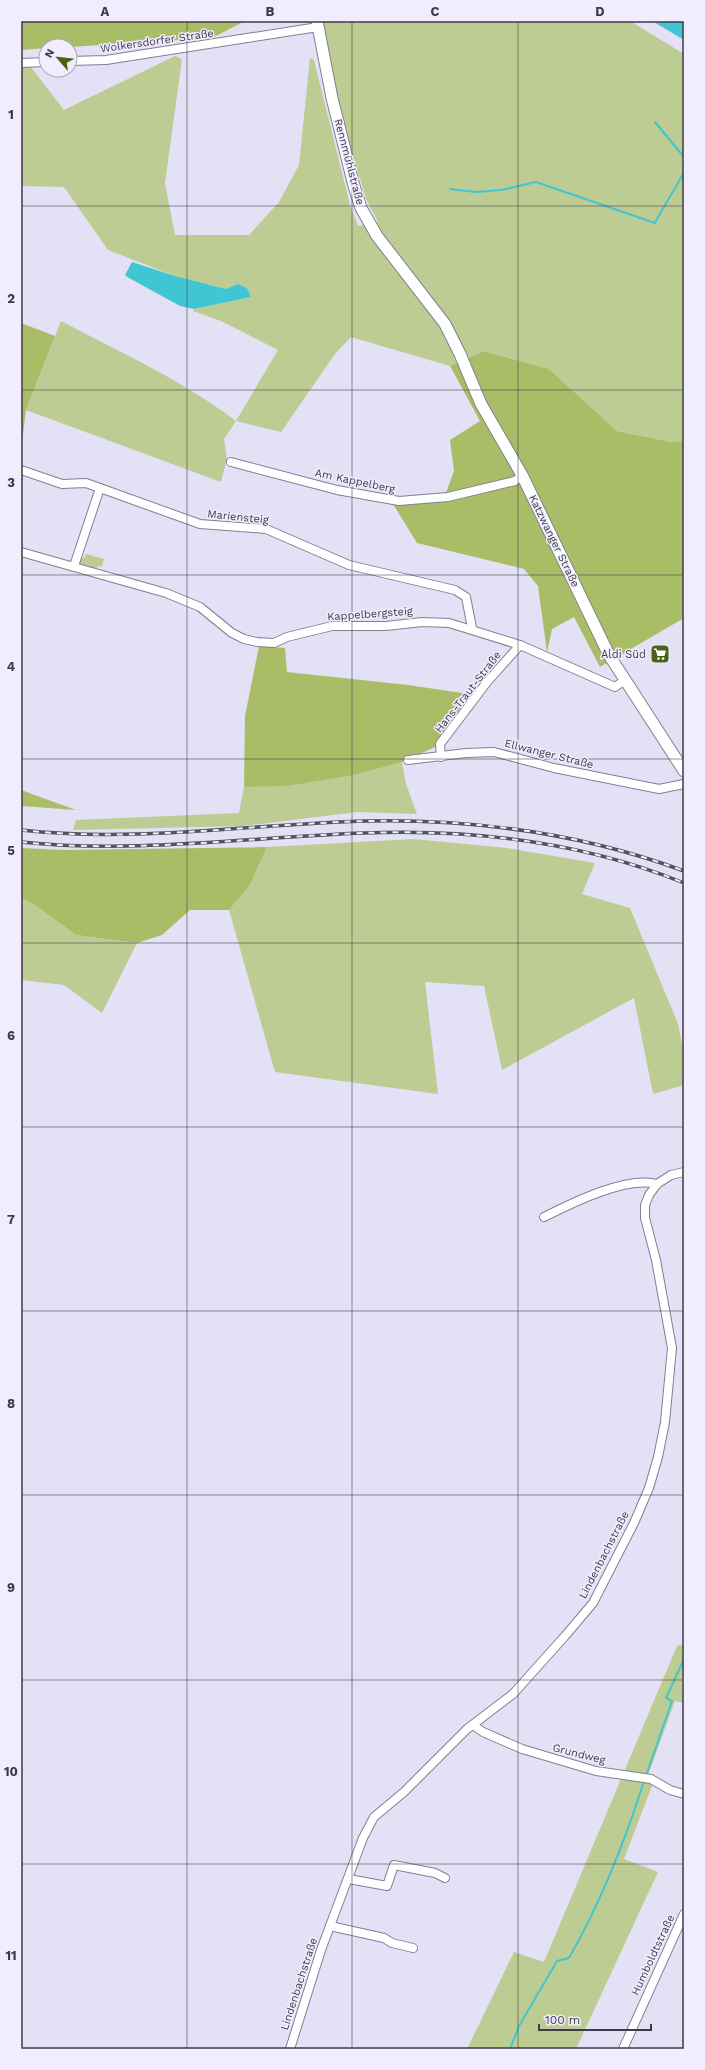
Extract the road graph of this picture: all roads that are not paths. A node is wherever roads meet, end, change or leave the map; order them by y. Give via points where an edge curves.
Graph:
1 (318, 24) edge
2 (78, 61) edge
3 (38, 62) edge
4 (21, 63) edge
5 (432, 305) joint
6 (231, 462) dead end
7 (21, 470) edge
8 (522, 475) junction
9 (100, 488) junction
10 (21, 552) edge
11 (74, 566) junction
12 (472, 628) junction
13 (520, 644) junction
14 (624, 680) junction
15 (441, 757) junction
16 (408, 760) dead end
17 (684, 771) edge
18 (684, 784) edge
19 (684, 1172) edge
20 (657, 1184) junction
21 (544, 1217) dead end
22 (473, 1725) junction
23 (684, 1794) edge
24 (445, 1878) dead end
25 (349, 1879) junction
26 (684, 1914) edge
27 (330, 1926) junction
28 (413, 1948) dead end
29 (290, 2049) edge
30 (622, 2049) edge

1 - 2 street, Wolkersdorfer Straße via 106,60
1 - 5 main road, Rennmühlstraße via 338,120 361,208 377,236
3 - 4 street
5 - 8 main road, Katzwanger Straße via 455,343 481,404
6 - 8 street, Am Kappelberg via 337,490 399,501 448,497 515,481
7 - 9 street, Mariensteig via 62,484 86,483
8 - 14 main road, Katzwanger Straße via 609,655
9 - 11 street
9 - 12 street, Mariensteig via 200,524 266,529 349,565 455,590 466,597
10 - 11 street, Kappelbergsteig
11 - 12 street, Kappelbergsteig via 166,593 193,604 232,633 257,642 274,643 287,637 332,626 386,626 422,622 448,623
12 - 13 street, Kappelbergsteig
13 - 14 street, Kappelbergsteig via 615,687
13 - 15 street, Hans-Traut-Straße via 487,682 440,744
14 - 17 main road, Katzwanger Straße
15 - 16 street, Ellwanger Straße
15 - 18 street, Ellwanger Straße via 494,752 554,768 659,789
19 - 20 street, Lindenbachstraße via 671,1175
20 - 21 street via 649,1182 584,1197
20 - 22 street, Lindenbachstraße via 645,1205 645,1218 656,1260 672,1348 665,1422 649,1488 593,1603 513,1694
22 - 23 street, Grundweg via 522,1749 596,1771 651,1779 670,1790
22 - 25 street, Lindenbachstraße via 404,1792 374,1817 363,1838
24 - 25 street via 435,1873 394,1865 388,1886
25 - 27 street, Lindenbachstraße
26 - 30 street, Humboldtstraße
27 - 28 street via 384,1938 392,1943
27 - 29 street, Lindenbachstraße

